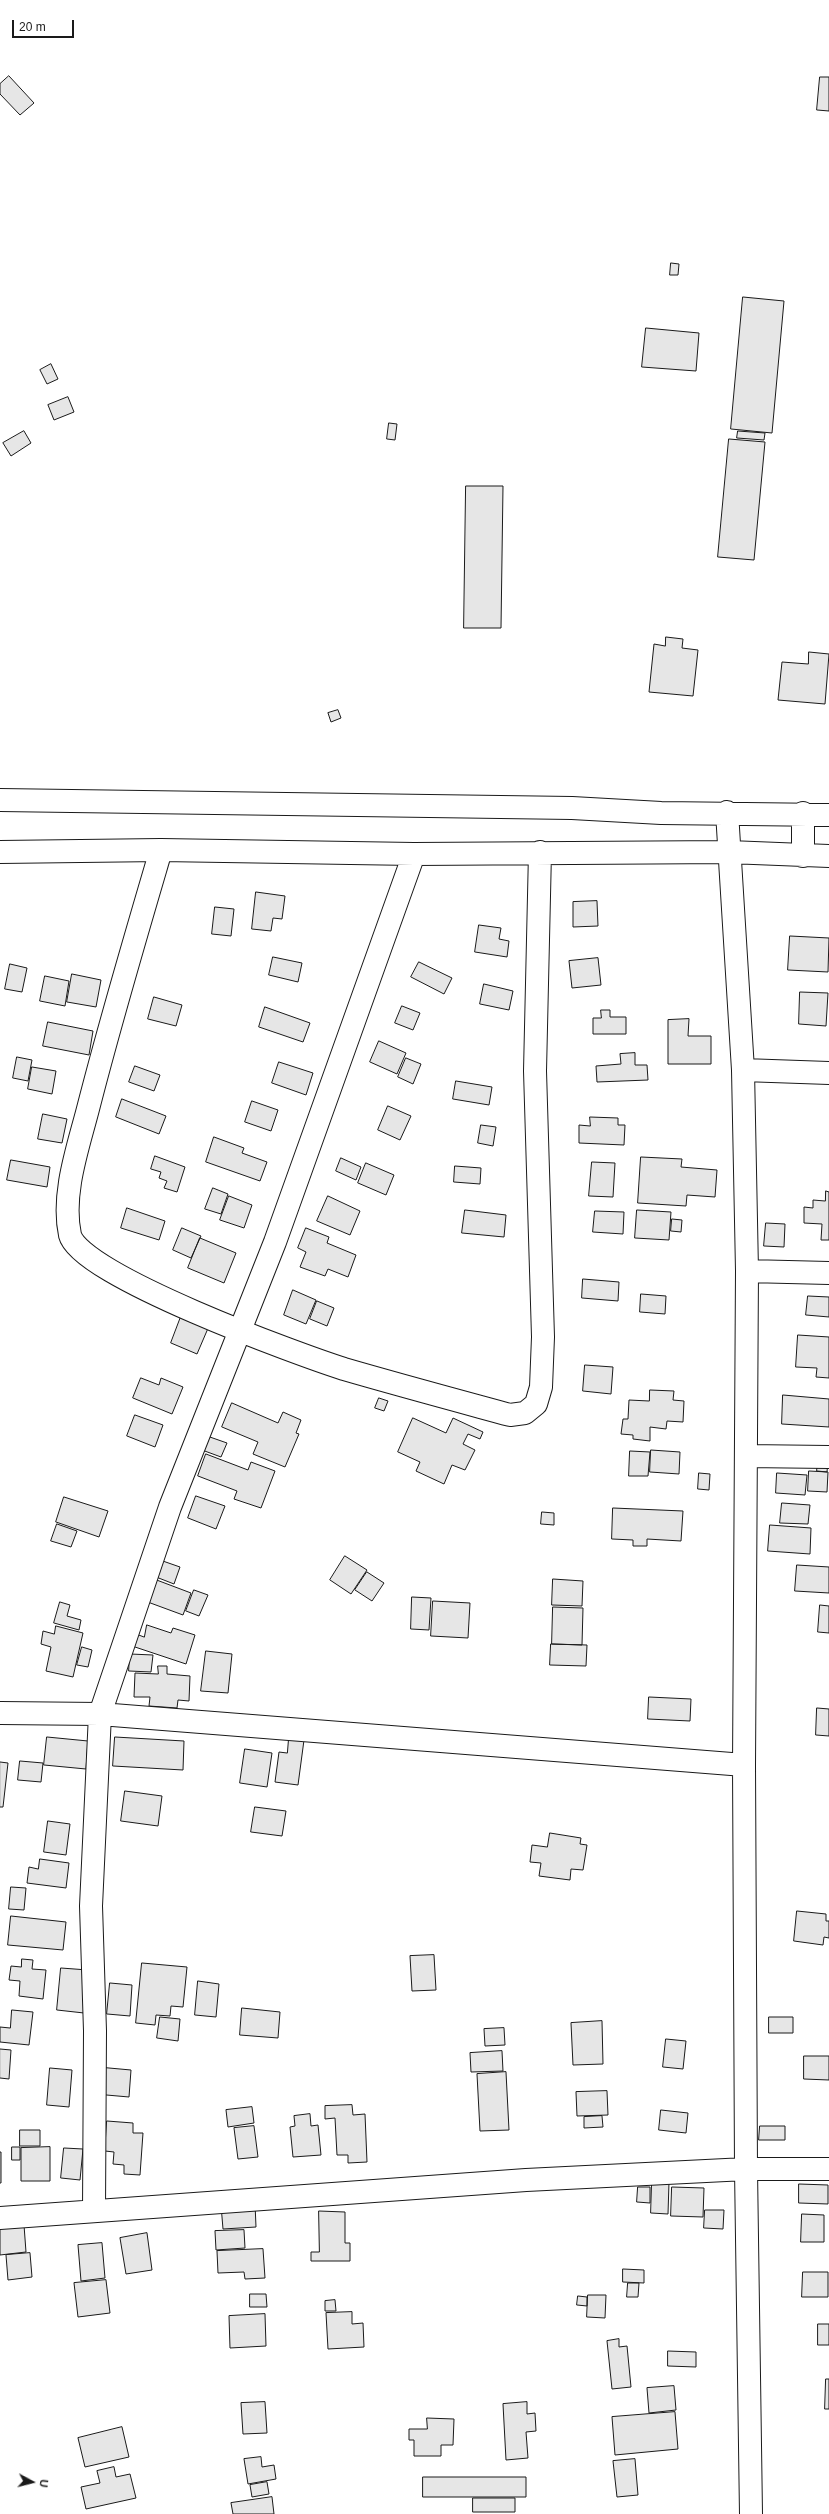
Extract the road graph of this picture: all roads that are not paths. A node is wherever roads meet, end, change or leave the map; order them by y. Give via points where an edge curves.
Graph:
1 (0, 800) edge
2 (727, 812) junction
3 (803, 813) junction
4 (829, 814) edge
5 (161, 850) junction
6 (0, 852) edge
7 (540, 852) junction
8 (729, 852) junction
9 (414, 854) junction
10 (803, 856) junction
11 (829, 856) edge
12 (743, 1070) junction
13 (829, 1073) edge
14 (747, 1271) junction
15 (829, 1273) edge
16 (240, 1330) junction
17 (746, 1456) junction
18 (829, 1457) edge
19 (0, 1713) edge
20 (100, 1714) junction
21 (744, 1765) junction
22 (829, 2168) edge
23 (746, 2169) junction
24 (94, 2210) junction
25 (0, 2218) edge
26 (751, 2514) edge

1 - 2 street via 572,808 661,813
2 - 3 street
2 - 8 street
3 - 4 street
3 - 10 street
5 - 6 street
5 - 9 street
5 - 16 street via 103,1052 73,1170 68,1211 71,1238 87,1256 120,1278
7 - 8 street
7 - 9 street
7 - 16 street via 535,1071 543,1337 541,1387 536,1404 525,1413 510,1416 342,1368
8 - 10 street
8 - 12 street
9 - 16 street via 278,1235
10 - 11 street
12 - 13 street
12 - 14 street
14 - 15 street
14 - 17 street
16 - 20 street via 170,1507
17 - 18 street
17 - 21 street
19 - 20 street
20 - 21 street
20 - 24 street via 91,1906 95,2031
21 - 23 street
22 - 23 street
23 - 24 street via 526,2180
23 - 26 street
24 - 25 street

